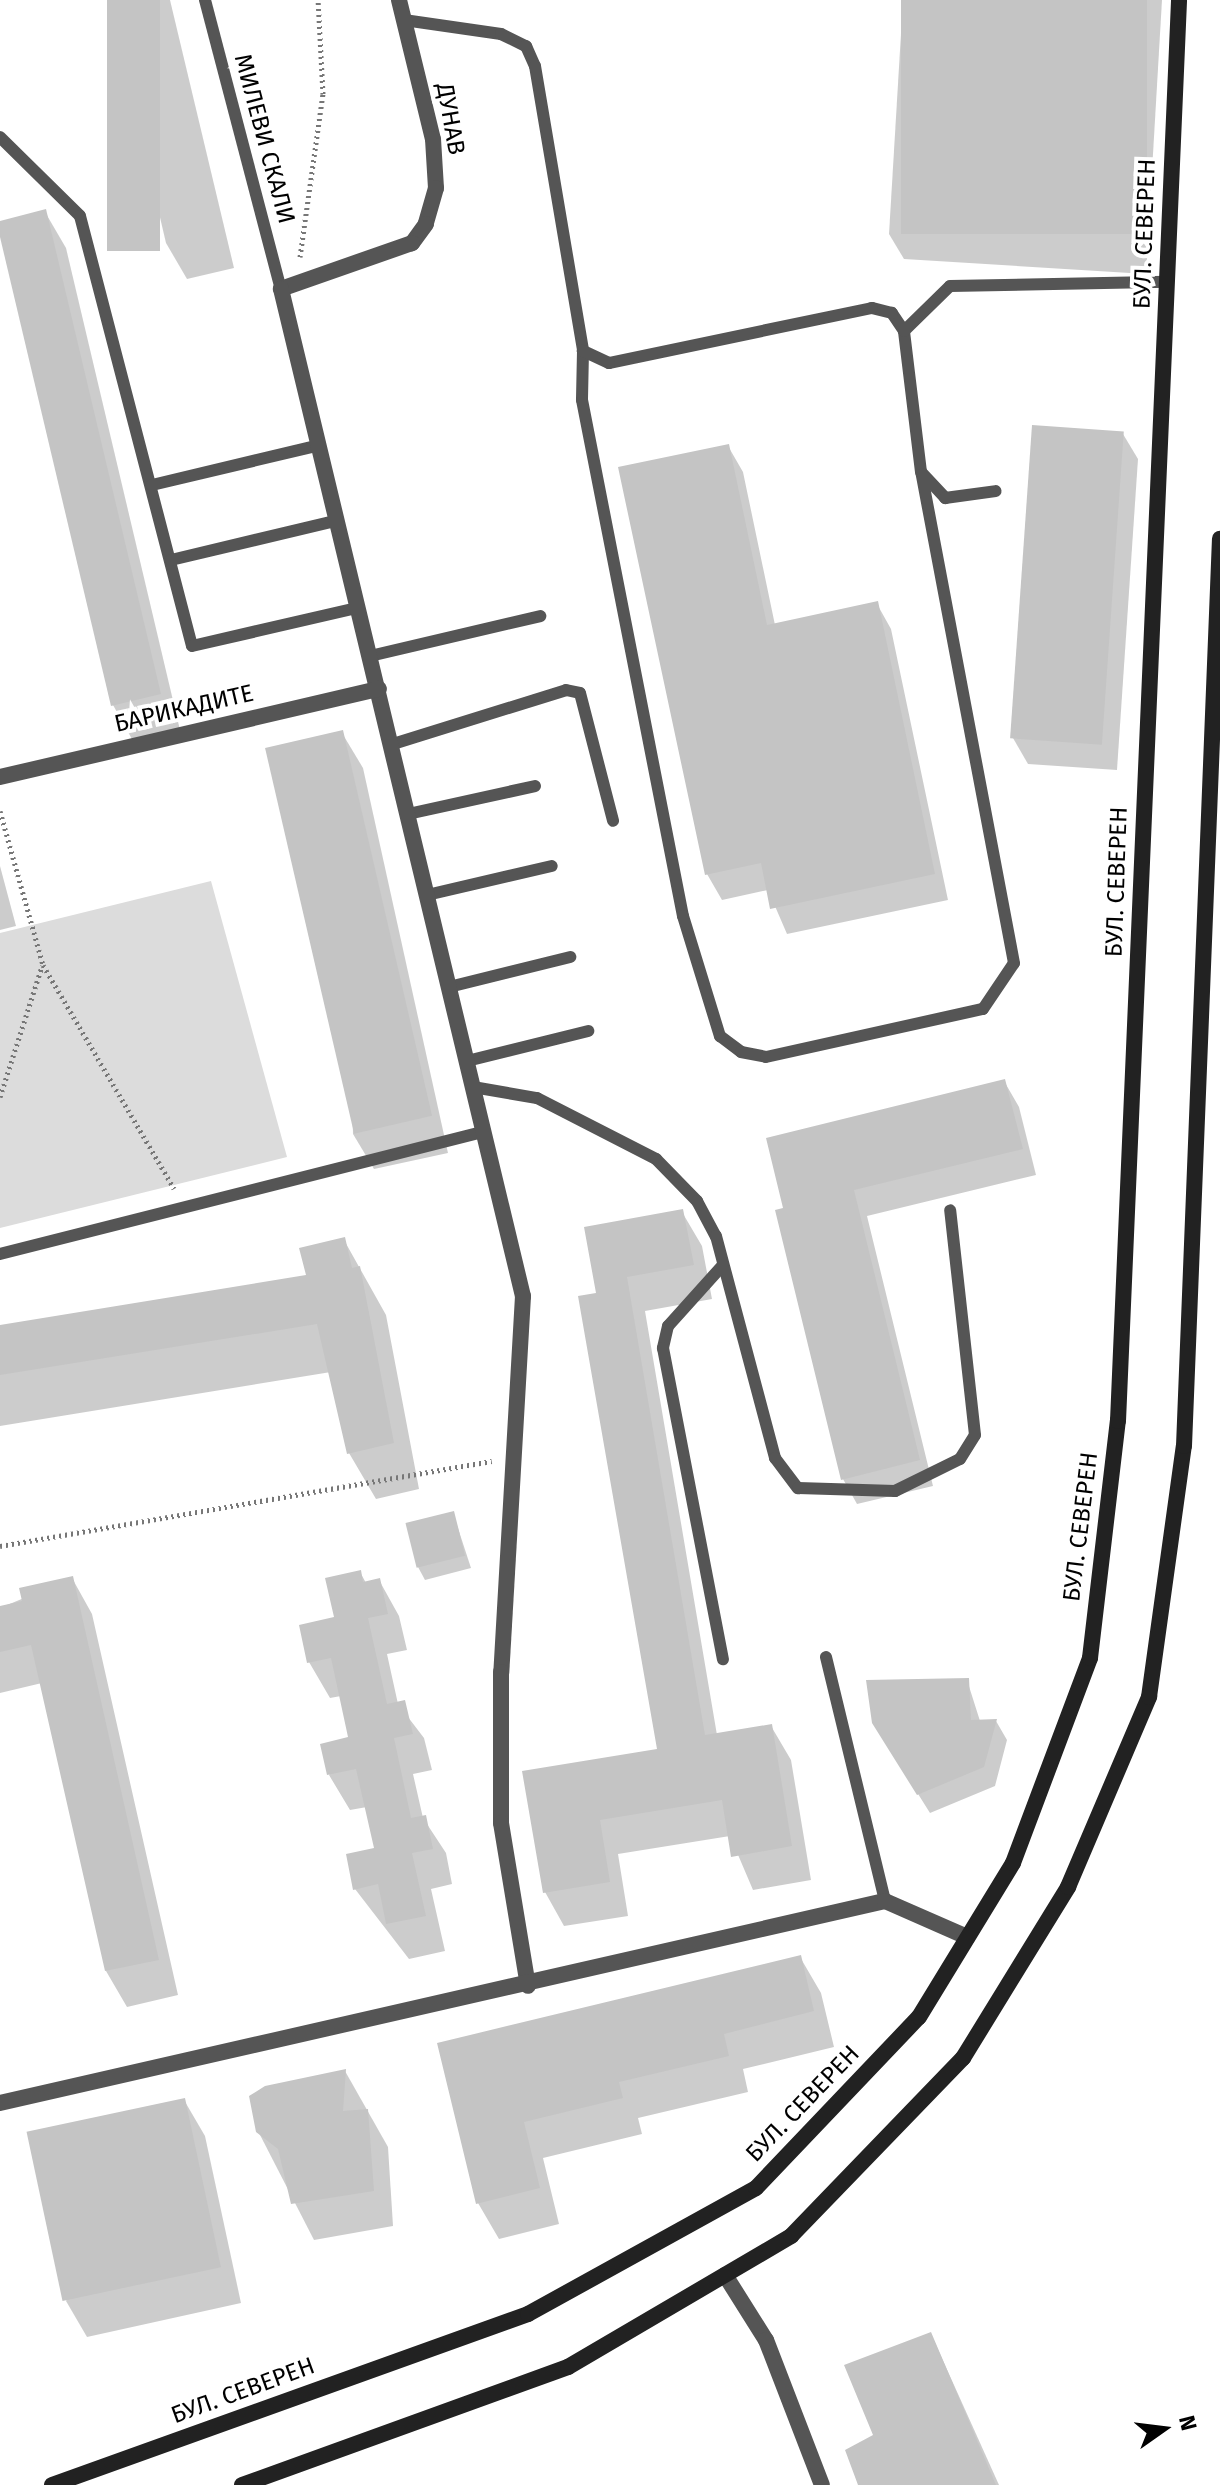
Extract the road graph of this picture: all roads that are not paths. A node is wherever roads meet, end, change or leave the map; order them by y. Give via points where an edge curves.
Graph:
1 (205, 0) edge
2 (399, 0) edge
3 (1179, 0) edge
4 (404, 20) junction
5 (0, 137) edge
6 (1167, 282) junction
7 (281, 289) junction
8 (904, 331) junction
9 (583, 351) junction
10 (316, 446) junction
11 (921, 472) junction
12 (152, 485) junction
13 (996, 491) dead end
14 (335, 521) junction
15 (1220, 539) edge
16 (171, 560) junction
17 (357, 608) junction
18 (540, 616) dead end
19 (370, 656) junction
20 (379, 689) junction
21 (393, 744) junction
22 (0, 777) edge
23 (535, 786) dead end
24 (408, 814) junction
25 (613, 821) dead end
26 (552, 866) dead end
27 (427, 895) junction
28 (570, 957) dead end
29 (449, 987) junction
30 (588, 1031) dead end
31 (467, 1061) junction
32 (473, 1087) junction
33 (483, 1132) junction
34 (950, 1210) dead end
35 (0, 1254) edge
36 (723, 1265) junction
37 (826, 1657) dead end
38 (723, 1659) dead end
39 (885, 1901) junction
40 (967, 1937) junction
41 (528, 1986) junction
42 (0, 2103) edge
43 (725, 2275) junction
44 (52, 2485) edge
45 (242, 2485) edge
46 (822, 2485) edge

1 - 7 lane, МИЛЕВИ СКАЛИ
2 - 4 street, ДУНАВ
3 - 6 main road, БУЛ. СЕВЕРЕН
4 - 7 street, ДУНАВ via 433,139 436,188 412,243
4 - 9 lane via 501,34 526,46 535,66
5 - 12 lane via 80,216
6 - 8 lane via 950,286
6 - 40 main road, БУЛ. СЕВЕРЕН via 1118,1421 1090,1658 1013,1863
7 - 10 street
8 - 9 lane via 892,313 872,308 609,363
8 - 11 lane
9 - 11 lane via 582,400 683,916 720,1036 741,1052 766,1057 983,1009 1014,963
10 - 12 lane
10 - 14 street
11 - 13 lane via 945,498
12 - 16 lane
14 - 16 lane
14 - 17 street
15 - 43 main road via 1184,1446 1149,1697 1068,1887 963,2058 791,2236
16 - 17 lane via 192,646
17 - 19 street
18 - 19 lane
19 - 20 street
20 - 21 street
20 - 22 street, БАРИКАДИТЕ
21 - 24 street
21 - 25 lane via 566,690 580,693
23 - 24 lane
24 - 27 street
26 - 27 lane
27 - 29 street
28 - 29 lane
29 - 31 street
30 - 31 lane
31 - 32 street
32 - 33 street
32 - 36 lane via 537,1098 656,1159 697,1201
33 - 35 lane
33 - 41 street via 523,1296 501,1672 501,1823
34 - 36 lane via 975,1435 960,1459 895,1491 798,1488 775,1458
36 - 38 lane via 668,1326 663,1348
37 - 39 lane
39 - 40 street
39 - 41 street
40 - 44 main road, БУЛ. СЕВЕРЕН via 919,2017 756,2188 528,2314
41 - 42 street
43 - 45 main road via 568,2367
43 - 46 street via 766,2340

